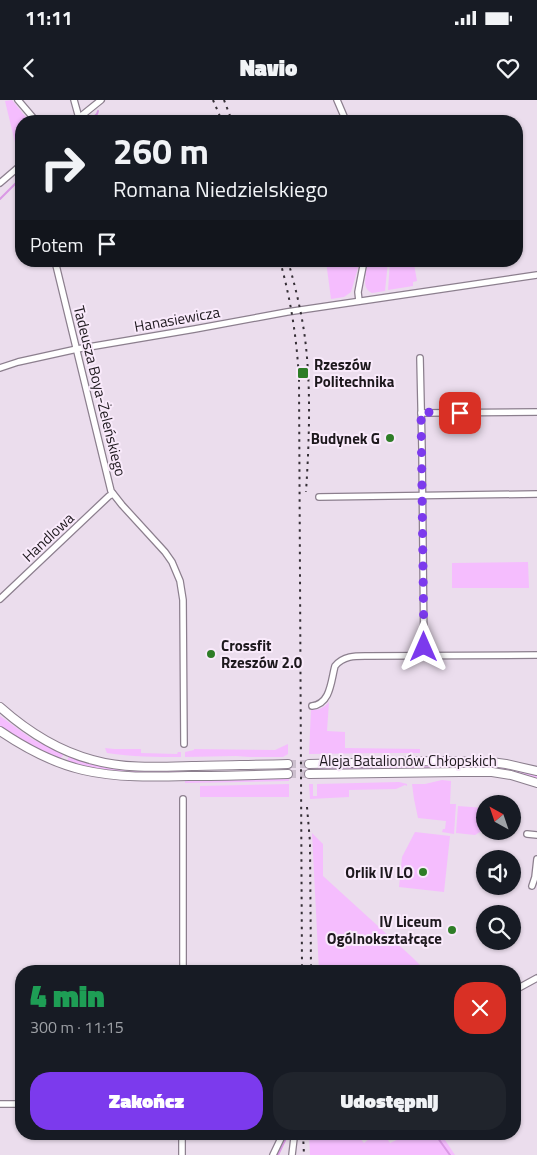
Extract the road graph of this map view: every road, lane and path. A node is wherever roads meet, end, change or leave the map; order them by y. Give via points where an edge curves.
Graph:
1 (18, 100) edge
2 (74, 100) edge
3 (101, 100) edge
4 (337, 100) edge
5 (31, 115) edge
6 (76, 115) edge
7 (83, 115) edge
8 (343, 115) edge
9 (15, 170) edge
10 (0, 183) edge
11 (56, 267) edge
12 (363, 267) edge
13 (537, 275) edge
14 (359, 301) junction
15 (77, 349) junction
16 (420, 358) dead end
17 (0, 368) edge
18 (421, 412) junction
19 (537, 412) edge
20 (113, 494) junction
21 (537, 494) edge
22 (423, 496) junction
23 (319, 497) dead end
24 (0, 598) edge
25 (537, 655) edge
26 (424, 656) junction
27 (312, 706) dead end
28 (0, 707) edge
29 (0, 731) edge
30 (184, 744) dead end
31 (288, 764) tunnel mouth
32 (309, 764) tunnel mouth
33 (537, 771) edge
34 (288, 774) tunnel mouth
35 (309, 774) tunnel mouth
36 (537, 783) edge
37 (183, 799) dead end
38 (527, 834) dead end
39 (537, 835) edge
40 (537, 860) edge
41 (532, 886) dead end
42 (183, 965) edge
43 (537, 978) edge
44 (521, 987) edge
45 (0, 1104) edge
46 (15, 1104) edge
47 (182, 1140) edge
48 (280, 1140) edge
49 (294, 1140) edge
50 (182, 1155) edge
51 (273, 1155) edge
52 (292, 1155) edge

1 - 5 street
2 - 6 street
3 - 7 street
4 - 8 street
9 - 10 street
11 - 15 street, Tadeusza Boya-Żeleńskiego
12 - 14 street
13 - 14 street, Hanasiewicza
14 - 15 street, Hanasiewicza
15 - 17 street, Hanasiewicza
15 - 20 street, Tadeusza Boya-Żeleńskiego
16 - 18 street
18 - 19 street
18 - 22 street
20 - 24 street, Handlowa
20 - 30 street, Tadeusza Boya-Żeleńskiego via 165,552 180,581 183,600
21 - 22 street
22 - 23 street
22 - 26 street
25 - 26 street
26 - 27 street via 353,656 342,659 335,666 326,699
28 - 31 main road via 55,745 84,757 114,764 151,767
29 - 34 main road via 51,760 98,773 140,777
32 - 33 main road, Aleja Batalionów Chłopskich via 476,761
35 - 36 main road, Aleja Batalionów Chłopskich via 486,772
37 - 42 street
38 - 39 street
40 - 41 street
43 - 44 street
45 - 46 street
47 - 50 street
48 - 51 street
49 - 52 street

